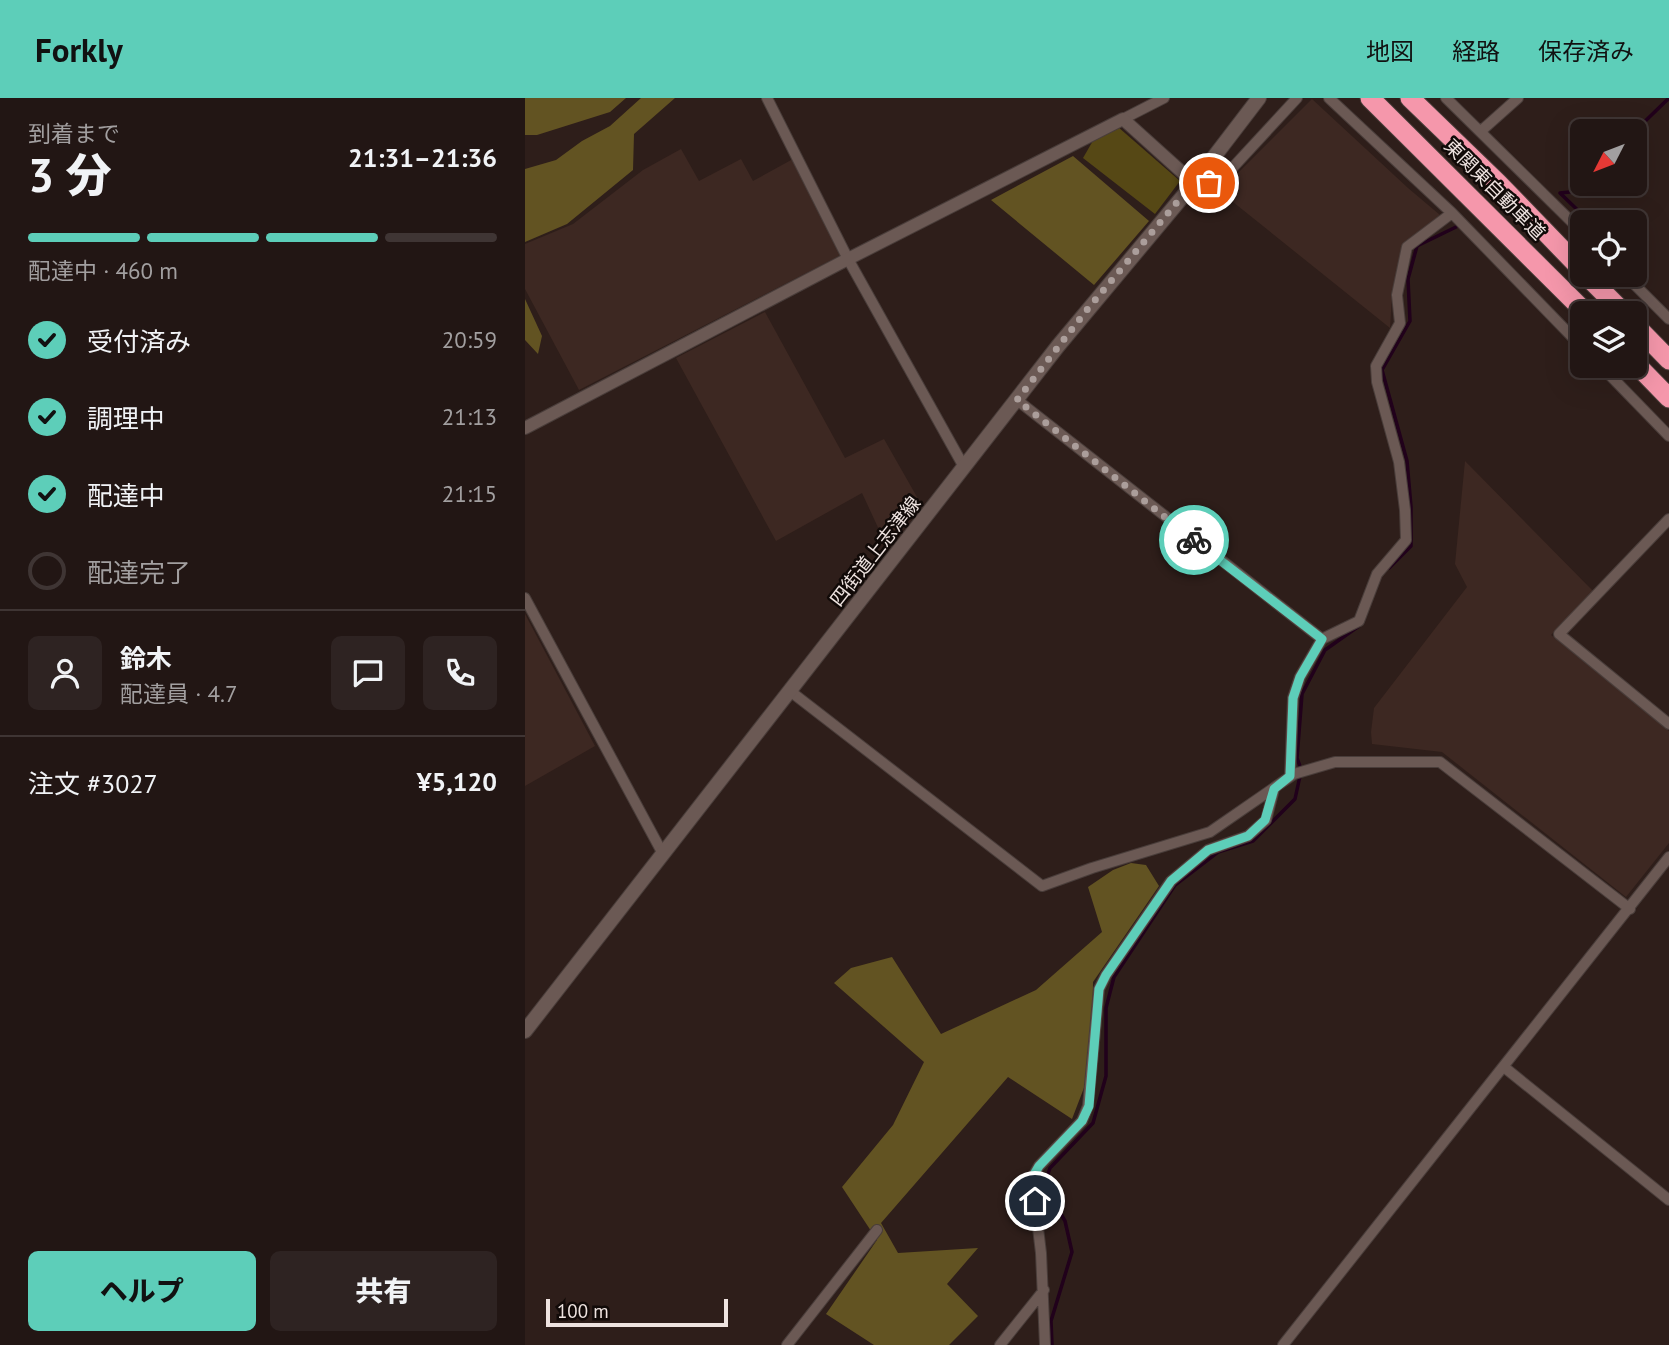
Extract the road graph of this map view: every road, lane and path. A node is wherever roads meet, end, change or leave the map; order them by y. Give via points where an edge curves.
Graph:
1 (767, 98) edge
2 (1164, 98) edge
3 (1259, 98) edge
4 (1297, 98) edge
5 (1329, 98) edge
6 (1370, 98) edge
7 (1410, 98) edge
8 (1446, 98) edge
9 (1518, 98) edge
10 (1123, 119) junction
11 (1481, 131) junction
12 (1197, 179) junction
13 (1452, 213) junction
14 (1570, 220) edge
15 (1570, 258) edge
16 (848, 259) junction
17 (1598, 287) edge
18 (1637, 287) edge
19 (1574, 301) edge
20 (1612, 301) edge
21 (1669, 319) edge
22 (1570, 335) edge
23 (1647, 337) edge
24 (1669, 360) edge
25 (1647, 375) edge
26 (1613, 378) edge
27 (1669, 398) edge
28 (1017, 400) junction
29 (525, 428) edge
30 (1669, 436) edge
31 (964, 467) junction
32 (1669, 519) edge
33 (525, 598) edge
34 (1322, 639) junction
35 (790, 691) junction
36 (1669, 724) edge
37 (1292, 775) junction
38 (1274, 789) junction
39 (663, 854) junction
40 (1669, 857) edge
41 (1630, 909) junction
42 (525, 1031) edge
43 (1504, 1067) junction
44 (1669, 1200) edge
45 (877, 1230) dead end
46 (1044, 1290) junction
47 (787, 1345) edge
48 (1000, 1345) edge
49 (1045, 1345) edge
50 (1283, 1345) edge

1 - 16 street
2 - 10 street
3 - 12 main road, 四街道上志津線
4 - 12 street via 1224,177 1209,183
5 - 13 street
6 - 19 highway, 東関東自動車道
7 - 15 highway, 東関東自動車道
8 - 11 street
9 - 11 street
10 - 12 street
10 - 16 street
11 - 14 street
12 - 28 main road, 四街道上志津線
13 - 22 street
13 - 34 street via 1407,247 1397,295 1400,323 1376,366 1399,462 1406,540 1377,574 1359,621
16 - 29 street
16 - 31 street
17 - 20 highway
18 - 21 street
23 - 24 highway
25 - 27 highway
26 - 30 street
28 - 31 main road, 四街道上志津線
28 - 34 street
31 - 35 main road, 四街道上志津線
32 - 36 street via 1559,634
33 - 39 street
34 - 37 street via 1293,698
35 - 38 street via 1042,886 1210,832
35 - 39 main road, 四街道上志津線
37 - 38 street
37 - 41 street via 1335,762 1440,762
38 - 46 street via 1265,820 1248,836 1208,850 1171,881 1099,989 1089,1106 1082,1121 1032,1178
39 - 42 main road, 四街道上志津線
40 - 41 street
41 - 43 street
43 - 44 street
43 - 50 street
45 - 47 street
46 - 48 street
46 - 49 street

